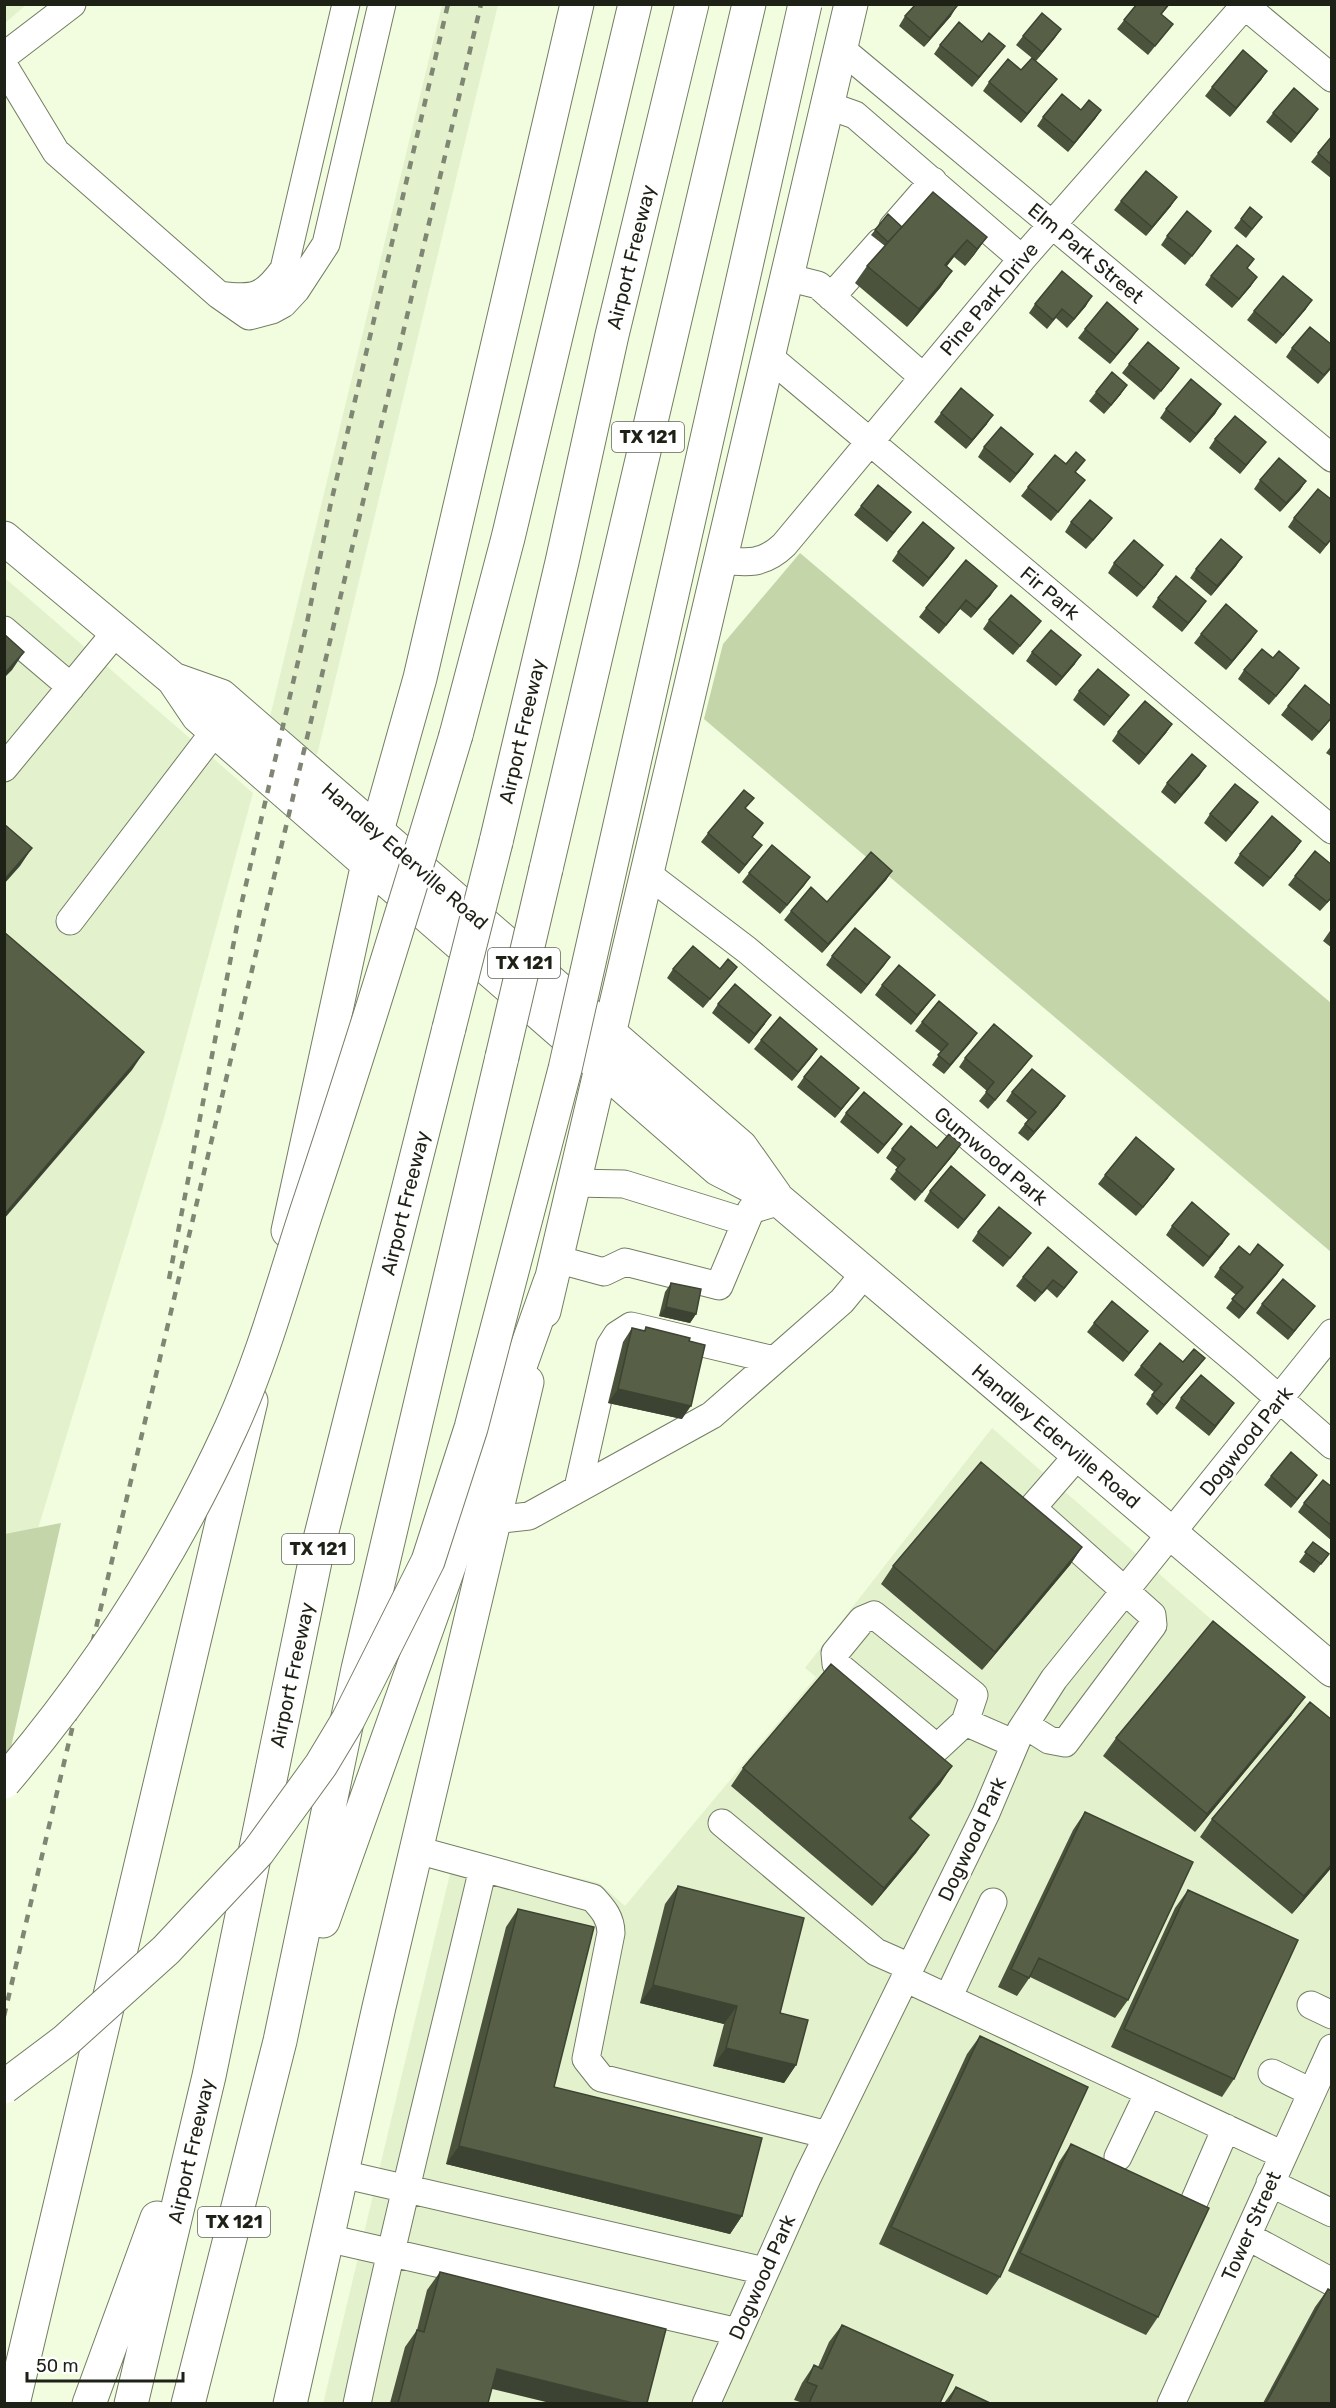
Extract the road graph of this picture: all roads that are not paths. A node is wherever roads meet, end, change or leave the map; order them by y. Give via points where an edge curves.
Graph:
1 (346, 4) edge
2 (382, 4) edge
3 (578, 4) edge
4 (635, 4) edge
5 (692, 4) edge
6 (749, 4) edge
7 (805, 4) edge
8 (851, 4) edge
9 (1245, 5) edge
10 (62, 8) edge
11 (840, 48) junction
12 (4, 56) edge
13 (4, 66) edge
14 (1332, 78) edge
15 (827, 105) junction
16 (933, 181) junction
17 (1052, 224) junction
18 (1022, 259) junction
19 (786, 277) junction
20 (219, 295) junction
21 (831, 297) junction
22 (768, 356) junction
23 (923, 377) junction
24 (871, 441) junction
25 (1332, 458) edge
26 (4, 538) edge
27 (720, 560) junction
28 (4, 630) edge
29 (116, 632) junction
30 (173, 679) junction
31 (71, 687) junction
32 (215, 731) junction
33 (4, 768) edge
34 (1332, 830) edge
35 (376, 831) junction
36 (368, 863) junction
37 (646, 873) junction
38 (70, 921) dead end
39 (608, 1033) junction
40 (601, 1065) junction
41 (573, 1183) junction
42 (780, 1201) junction
43 (746, 1222) junction
44 (553, 1271) junction
45 (865, 1274) junction
46 (1332, 1333) edge
47 (774, 1360) junction
48 (1279, 1400) junction
49 (1332, 1445) edge
50 (1078, 1455) junction
51 (578, 1488) junction
52 (494, 1520) junction
53 (1171, 1534) junction
54 (1125, 1591) junction
55 (1332, 1670) edge
56 (965, 1722) junction
57 (1020, 1735) junction
58 (4, 1782) edge
59 (722, 1823) dead end
60 (417, 1850) junction
61 (483, 1868) junction
62 (993, 1902) dead end
63 (908, 1972) junction
64 (948, 1998) junction
65 (280, 2041) junction
66 (1332, 2048) edge
67 (1272, 2073) dead end
68 (209, 2076) junction
69 (4, 2087) edge
70 (1149, 2092) junction
71 (1311, 2092) junction
72 (1226, 2128) junction
73 (828, 2135) junction
74 (1283, 2155) junction
75 (1118, 2157) dead end
76 (342, 2174) junction
77 (1270, 2183) junction
78 (406, 2191) junction
79 (1190, 2211) edge
80 (1332, 2213) edge
81 (1246, 2236) junction
82 (327, 2238) junction
83 (389, 2253) junction
84 (765, 2271) junction
85 (1332, 2282) edge
86 (738, 2332) junction
87 (13, 2403) edge
88 (89, 2403) edge
89 (131, 2403) edge
90 (188, 2403) edge
91 (290, 2403) edge
92 (357, 2403) edge
93 (706, 2403) edge
94 (1171, 2403) edge

1 - 20 street via 284,269 266,290 247,299
2 - 20 street via 326,244 296,290 272,310 249,316
3 - 35 main road via 420,678
4 - 58 main road, bridge via 508,538 456,735 364,1041 256,1368 232,1426 175,1539 132,1612 72,1699
5 - 68 main road, Airport Freeway / TX 121, bridge via 496,842 318,1547
6 - 65 main road, TX 121, bridge via 358,1669
7 - 69 main road, bridge via 565,1069 471,1428 428,1561 348,1720 315,1774 258,1852 166,1950 66,2041
8 - 11 main road
9 - 14 street
9 - 17 street, Pine Park Drive
10 - 12 street
11 - 15 main road
11 - 17 street, Elm Park Street
13 - 20 street via 56,152
15 - 16 street via 855,115
15 - 19 main road
16 - 18 street
16 - 21 street
17 - 18 street, Pine Park Drive
17 - 25 street, Elm Park Street
18 - 23 street, Pine Park Drive
19 - 21 street via 818,285
19 - 22 main road
21 - 23 street
22 - 24 street, Fir Park
22 - 27 main road
23 - 24 street, Pine Park Drive
24 - 27 street, Pine Park Drive via 773,556 753,563
24 - 34 street, Fir Park
26 - 29 main road, Handley Ederville Road
27 - 37 main road
28 - 31 street
29 - 30 main road, Handley Ederville Road
29 - 31 street
30 - 32 main road, Handley Ederville Road via 198,716
30 - 35 main road, Handley Ederville Road via 220,696
31 - 33 street
32 - 36 main road, Handley Ederville Road
32 - 38 street
35 - 36 main road
35 - 39 main road, Handley Ederville Road
36 - 40 main road, Handley Ederville Road
36 - 87 main road via 239,1452
37 - 39 main road
37 - 48 street, Gumwood Park via 747,951
39 - 40 main road
39 - 42 main road, Handley Ederville Road via 741,1147
40 - 41 main road
40 - 42 main road, Handley Ederville Road via 718,1169
41 - 43 street via 624,1184
41 - 44 main road
42 - 43 street via 751,1209
42 - 45 main road, Handley Ederville Road
43 - 44 street via 719,1286 625,1262 604,1272
44 - 52 main road
44 - 65 main road
45 - 47 street via 842,1301
45 - 50 main road, Handley Ederville Road
46 - 48 street, Dogwood Park
47 - 51 street via 712,1415
47 - 51 street via 631,1326 617,1335 610,1346
48 - 49 street, Gumwood Park
48 - 53 street, Dogwood Park
50 - 53 main road, Handley Ederville Road
50 - 54 street via 1032,1508
51 - 52 street via 529,1516
52 - 60 main road
53 - 54 street, Dogwood Park
53 - 55 main road, Handley Ederville Road
54 - 57 street, Dogwood Park via 1054,1678
54 - 57 street via 1152,1615 1153,1625 1065,1743
56 - 56 street via 938,1748 836,1664 835,1653 862,1620 874,1615 974,1695
56 - 57 street
57 - 63 street, Dogwood Park via 986,1814
59 - 63 street via 876,1952
60 - 61 street
60 - 76 main road
61 - 73 street via 593,1898 611,1922 586,2059 601,2078
61 - 78 street
62 - 64 street
63 - 64 street
63 - 73 street, Dogwood Park
64 - 70 street
65 - 90 main road, TX 121
66 - 71 street, Tower Street
67 - 71 street
68 - 88 main road
68 - 89 main road, Airport Freeway / TX 121
70 - 72 street
70 - 75 street
71 - 74 street, Tower Street
72 - 74 street
72 - 79 street
73 - 84 street, Dogwood Park
74 - 77 street, Tower Street
76 - 78 street
76 - 82 main road
77 - 80 street
77 - 81 street, Tower Street
78 - 83 street
78 - 84 street
81 - 85 street
81 - 94 street, Tower Street
82 - 83 street
82 - 91 main road
83 - 86 street
83 - 92 street
84 - 86 street, Dogwood Park
86 - 93 street, Dogwood Park

